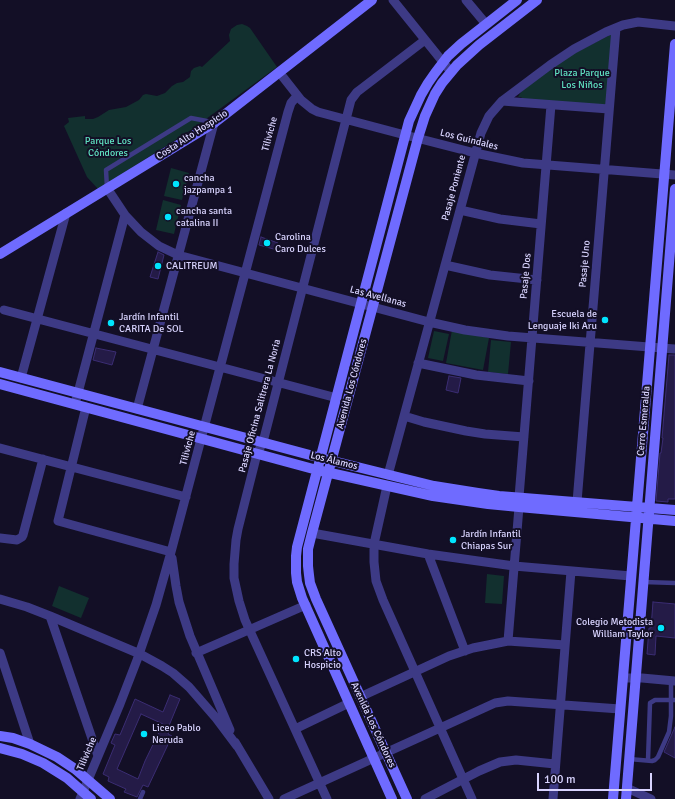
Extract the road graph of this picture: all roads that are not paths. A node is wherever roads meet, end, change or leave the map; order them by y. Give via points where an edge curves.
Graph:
1 (372, 0) edge
2 (393, 0) edge
3 (466, 0) edge
4 (517, 0) edge
5 (537, 0) edge
6 (486, 24) junction
7 (675, 26) edge
8 (616, 28) junction
9 (425, 40) junction
10 (675, 44) edge
11 (443, 62) junction
12 (279, 72) junction
13 (451, 72) junction
14 (297, 96) junction
15 (502, 101) junction
16 (551, 105) junction
17 (609, 109) junction
18 (346, 119) junction
19 (214, 123) junction
20 (405, 135) junction
21 (418, 138) junction
22 (475, 153) junction
23 (546, 164) junction
24 (604, 169) junction
25 (664, 174) junction
26 (675, 175) edge
27 (107, 188) junction
28 (675, 189) edge
29 (460, 210) junction
30 (66, 213) junction
31 (125, 215) junction
32 (541, 224) junction
33 (0, 254) edge
34 (178, 255) junction
35 (445, 265) junction
36 (245, 273) junction
37 (537, 280) junction
38 (303, 288) junction
39 (361, 304) junction
40 (373, 307) junction
41 (4, 310) dead end
42 (37, 319) junction
43 (429, 322) junction
44 (94, 334) junction
45 (532, 338) junction
46 (590, 343) junction
47 (650, 347) junction
48 (662, 348) junction
49 (153, 349) junction
50 (675, 349) edge
51 (418, 363) junction
52 (220, 367) junction
53 (0, 372) edge
54 (21, 378) junction
55 (529, 381) junction
56 (278, 383) junction
57 (0, 384) edge
58 (78, 393) junction
59 (337, 398) junction
60 (75, 404) junction
61 (86, 407) junction
62 (137, 409) junction
63 (404, 416) junction
64 (204, 427) junction
65 (524, 436) junction
66 (201, 439) junction
67 (263, 442) junction
68 (0, 448) edge
69 (257, 454) junction
70 (321, 458) junction
71 (43, 460) junction
72 (332, 460) junction
73 (71, 466) junction
74 (317, 470) junction
75 (328, 473) junction
76 (388, 475) junction
77 (387, 486) junction
78 (186, 497) junction
79 (519, 502) junction
80 (576, 502) junction
81 (637, 507) junction
82 (675, 510) edge
83 (649, 513) junction
84 (636, 518) junction
85 (675, 520) edge
86 (312, 533) junction
87 (0, 538) edge
88 (374, 544) junction
89 (633, 550) junction
90 (646, 550) junction
91 (171, 552) junction
92 (428, 554) junction
93 (632, 565) junction
94 (514, 566) junction
95 (645, 566) junction
96 (571, 571) junction
97 (631, 576) junction
98 (644, 582) junction
99 (675, 583) edge
100 (0, 599) edge
101 (306, 605) junction
102 (50, 616) junction
103 (249, 630) junction
104 (508, 641) junction
105 (565, 645) junction
106 (465, 651) junction
107 (0, 653) edge
108 (196, 653) junction
109 (140, 654) junction
110 (415, 672) junction
111 (623, 678) junction
112 (635, 679) junction
113 (673, 681) edge
114 (360, 697) junction
115 (673, 700) edge
116 (350, 703) junction
117 (560, 704) junction
118 (620, 709) junction
119 (440, 728) junction
120 (632, 728) junction
121 (295, 729) junction
122 (0, 736) edge
123 (30, 744) junction
124 (237, 746) junction
125 (0, 748) edge
126 (386, 753) junction
127 (98, 756) junction
128 (374, 758) junction
129 (629, 759) junction
130 (648, 760) junction
131 (555, 764) junction
132 (88, 780) junction
133 (463, 780) junction
134 (320, 783) junction
135 (627, 788) junction
136 (143, 792) dead end
137 (81, 795) edge
138 (92, 799) edge
139 (110, 799) edge
140 (140, 799) edge
141 (269, 799) edge
142 (284, 799) edge
143 (327, 799) edge
144 (392, 799) edge
145 (407, 799) edge
146 (425, 799) edge
147 (472, 799) edge
148 (553, 799) edge
149 (613, 799) edge
150 (626, 799) edge
151 (651, 799) edge

1 - 12 street, Costa Alto Hospicio
2 - 9 street
3 - 6 street
4 - 6 street, Avenida Los Cóndores
5 - 13 street, Avenida Los Cóndores via 471,51
6 - 11 street, Avenida Los Cóndores
7 - 8 street, Pasaje Poniente via 638,22
8 - 15 street, Pasaje Poniente via 562,56
8 - 17 street, Pasaje Uno
9 - 11 street
9 - 18 street, Pasaje Oficina Salitrera La Noria via 357,92
10 - 25 street, Cerro Esmeralda
11 - 13 street
11 - 20 street, Avenida Los Cóndores via 421,95
12 - 14 street, Los Guindales
12 - 19 street, Costa Alto Hospicio
13 - 21 street, Avenida Los Cóndores via 429,106
14 - 18 street, Los Guindales via 318,112
14 - 36 street, Tiliviche via 288,112
15 - 16 street
15 - 22 street, Pasaje Poniente via 486,121
16 - 17 street
16 - 23 street, Pasaje Dos
17 - 24 street, Pasaje Uno
18 - 20 street, Los Guindales
18 - 38 street, Pasaje Oficina Salitrera La Noria
19 - 27 street, Costa Alto Hospicio
19 - 27 lane via 191,118 106,170
19 - 34 street
20 - 21 street, Los Guindales
20 - 39 street, Avenida Los Cóndores
21 - 22 street, Los Guindales
21 - 40 street, Avenida Los Cóndores
22 - 23 street, Los Guindales
22 - 29 street, Pasaje Poniente
23 - 24 street, Los Guindales
23 - 32 street, Pasaje Dos
24 - 25 street, Los Guindales
24 - 46 street, Pasaje Uno
25 - 26 street, Los Guindales
25 - 47 street, Cerro Esmeralda
27 - 30 street, Costa Alto Hospicio
27 - 31 street, Las Avellanas
28 - 48 street, Cerro Esmeralda
29 - 32 street
29 - 35 street, Pasaje Poniente
30 - 33 street, Costa Alto Hospicio
30 - 42 street
31 - 34 street, Las Avellanas via 150,240
31 - 44 street
32 - 37 street, Pasaje Dos
34 - 36 street, Las Avellanas
34 - 49 street
35 - 37 street
35 - 43 street, Pasaje Poniente
36 - 38 street, Las Avellanas
36 - 52 street, Tiliviche
37 - 45 street, Pasaje Dos
38 - 39 street, Las Avellanas
38 - 56 street, Pasaje Oficina Salitrera La Noria
39 - 40 street, Las Avellanas
39 - 59 street, Avenida Los Cóndores
40 - 43 street, Las Avellanas
40 - 72 street, Avenida Los Cóndores
41 - 42 street
42 - 44 street
42 - 54 street
43 - 45 street, Las Avellanas via 483,333
43 - 51 street, Pasaje Poniente
44 - 49 street
44 - 58 street
45 - 46 street, Las Avellanas
45 - 55 street, Pasaje Dos
46 - 47 street, Las Avellanas
46 - 80 street, Pasaje Uno
47 - 48 street, Las Avellanas
47 - 81 street, Cerro Esmeralda
48 - 50 street, Las Avellanas
48 - 83 street, Cerro Esmeralda
49 - 52 street
49 - 62 street
51 - 55 street via 476,375
51 - 63 street, Pasaje Poniente
52 - 56 street
52 - 64 street, Tiliviche
53 - 54 street, Los Álamos
54 - 58 street, Los Álamos
55 - 65 street, Pasaje Dos
56 - 59 street
56 - 67 street, Pasaje Oficina Salitrera La Noria
57 - 60 street, Los Álamos
58 - 60 street
58 - 62 street, Los Álamos
59 - 70 street, Avenida Los Cóndores
60 - 61 street, Los Álamos
61 - 66 street, Los Álamos
61 - 73 street
62 - 64 street, Los Álamos
63 - 65 street via 466,431
63 - 76 street, Pasaje Poniente
64 - 66 street, Tiliviche
64 - 67 street, Los Álamos
65 - 79 street, Pasaje Dos
66 - 69 street, Los Álamos
66 - 78 street, Tiliviche
67 - 69 street, Pasaje Oficina Salitrera La Noria
67 - 70 street, Los Álamos
68 - 71 street
69 - 74 street, Los Álamos
69 - 103 street, Pasaje Oficina Salitrera La Noria via 235,550 236,590
70 - 72 street, Los Álamos
70 - 74 street, Avenida Los Cóndores
71 - 73 street
71 - 87 street via 23,535 17,540
72 - 75 street, Avenida Los Cóndores
72 - 76 street, Los Álamos
73 - 78 street
73 - 91 street via 58,521
74 - 75 street, Los Álamos
74 - 101 street, Avenida Los Cóndores via 296,556 297,582
75 - 77 street, Los Álamos
75 - 86 street, Avenida Los Cóndores
76 - 79 street, Los Álamos
77 - 79 street, Los Álamos via 456,500
77 - 88 street
78 - 91 street, Tiliviche
79 - 80 street, Los Álamos
79 - 84 street, Los Álamos
79 - 94 street, Pasaje Dos
80 - 81 street, Los Álamos
81 - 83 street, Los Álamos
81 - 84 street, Cerro Esmeralda
82 - 83 street, Los Álamos
83 - 84 street, Los Álamos
83 - 85 street, Los Álamos
83 - 90 street, Cerro Esmeralda
84 - 89 street, Cerro Esmeralda
86 - 88 street
86 - 114 street, Avenida Los Cóndores via 308,558 310,583
88 - 92 street
88 - 110 street via 379,591
89 - 90 street
89 - 93 street, Cerro Esmeralda
90 - 95 street, Cerro Esmeralda
91 - 108 street via 179,602
91 - 109 street, Tiliviche
92 - 94 street
92 - 106 street
93 - 95 street
93 - 97 street, Cerro Esmeralda
94 - 96 street
94 - 104 street, Pasaje Dos
95 - 98 street, Cerro Esmeralda
96 - 97 street
96 - 105 street
97 - 111 street, Cerro Esmeralda
98 - 99 lane
98 - 112 street, Cerro Esmeralda
100 - 102 street
101 - 103 street
101 - 116 street, Avenida Los Cóndores
102 - 109 street
102 - 127 street
103 - 108 street
103 - 121 street, Pasaje Oficina Salitrera La Noria
104 - 105 street
104 - 106 street
105 - 117 street
106 - 110 street
107 - 123 street
108 - 124 street
109 - 124 street via 162,666 189,687
109 - 127 street, Tiliviche
110 - 114 street
110 - 119 street
111 - 112 street
111 - 118 street, Cerro Esmeralda
112 - 113 street
112 - 120 street, Cerro Esmeralda
113 - 115 lane
114 - 126 street, Avenida Los Cóndores
115 - 130 lane via 669,732 657,758
115 - 130 lane via 655,700 650,703
116 - 121 street
116 - 128 street, Avenida Los Cóndores
117 - 118 street
117 - 119 street via 502,702
117 - 131 street
118 - 120 street
118 - 149 street, Cerro Esmeralda
119 - 126 street
119 - 133 street
120 - 129 street, Cerro Esmeralda
121 - 134 street, Pasaje Oficina Salitrera La Noria
122 - 123 street
123 - 132 street via 57,757
124 - 141 street
125 - 137 street via 43,763 67,778
126 - 128 street
126 - 145 street, Avenida Los Cóndores
127 - 132 street, Tiliviche
128 - 134 street
128 - 144 street, Avenida Los Cóndores
129 - 130 lane
129 - 135 street, Cerro Esmeralda
131 - 133 street via 507,760
131 - 148 street
132 - 137 street, Tiliviche
132 - 139 street
133 - 146 street
133 - 147 street
134 - 142 street
134 - 143 street, Pasaje Oficina Salitrera La Noria
135 - 150 street, Cerro Esmeralda
135 - 151 street
136 - 140 lane
137 - 138 street

